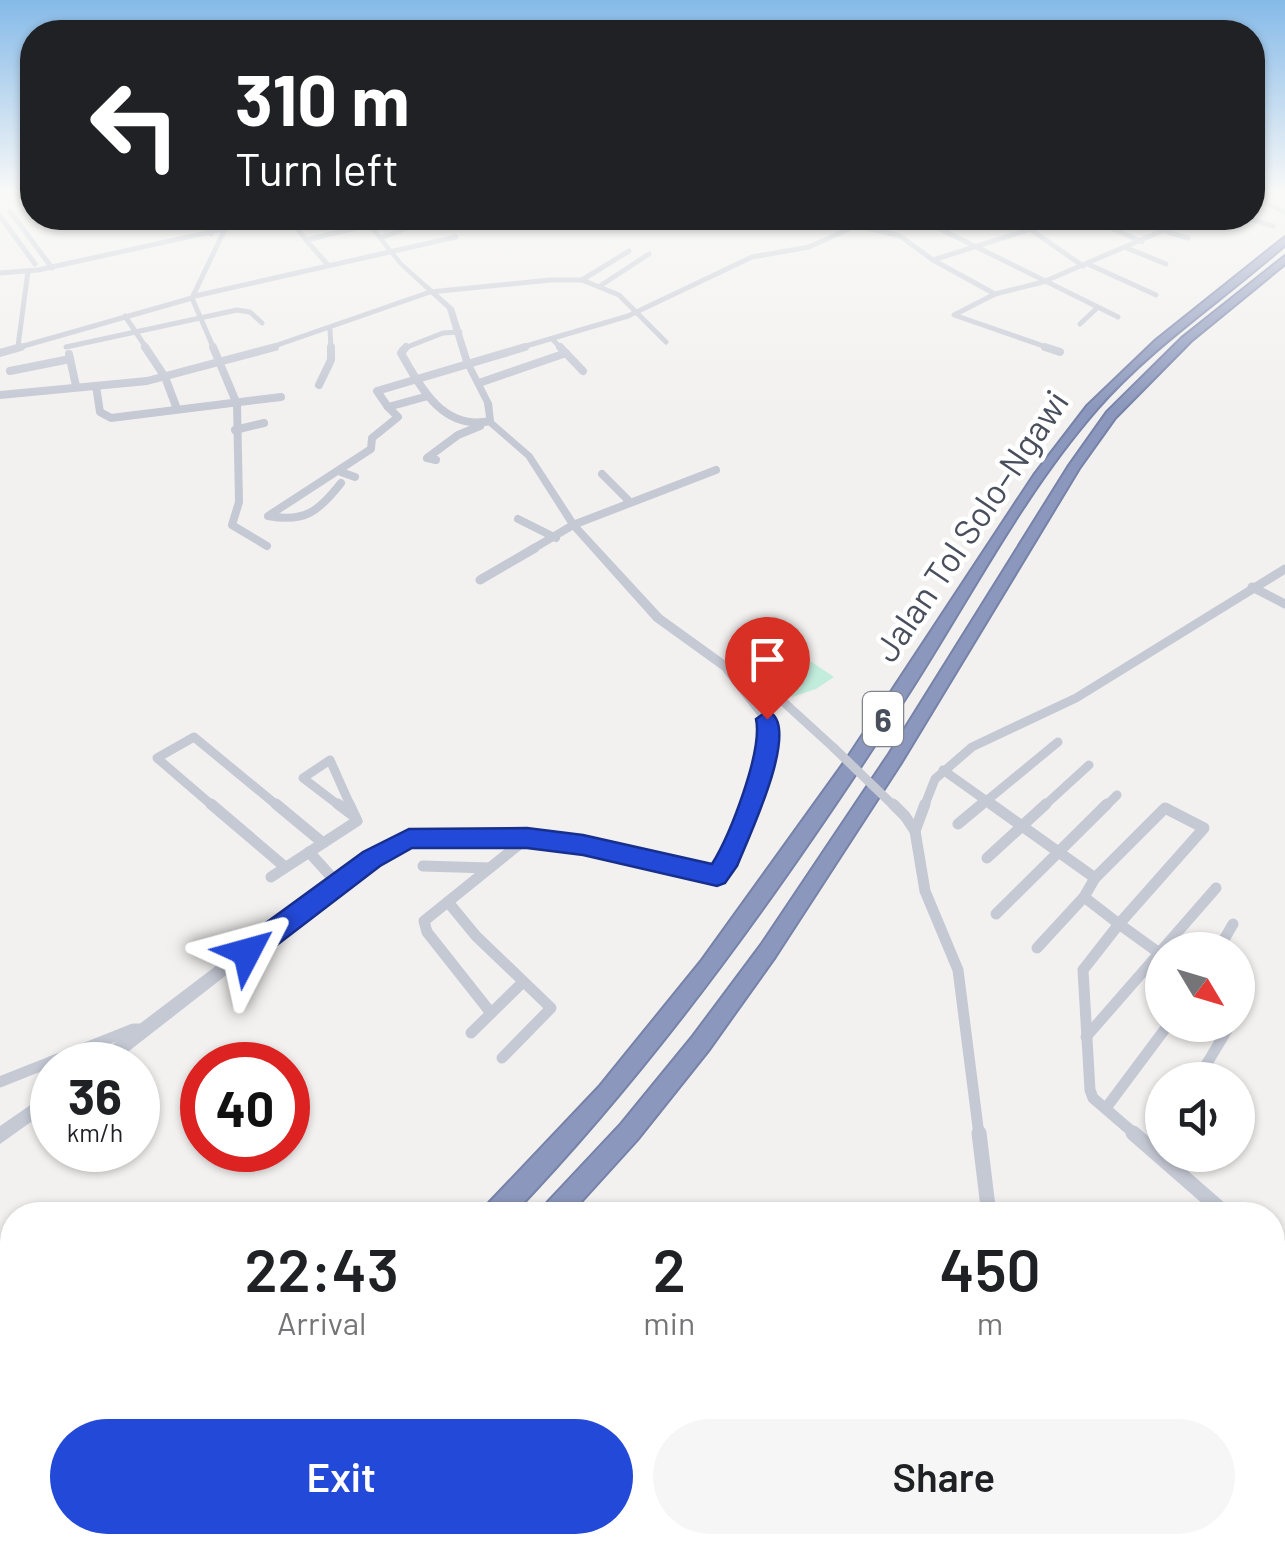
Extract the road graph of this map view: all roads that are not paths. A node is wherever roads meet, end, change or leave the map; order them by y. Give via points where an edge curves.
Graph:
1 (28, 264) edge
2 (49, 264) joint
3 (56, 264) edge
4 (206, 264) edge
5 (328, 264) edge
6 (403, 264) edge
7 (634, 264) edge
8 (738, 264) edge
9 (939, 264) edge
10 (1008, 264) edge
11 (1089, 264) edge
12 (1258, 264) edge
13 (1279, 264) edge
14 (606, 265) junction
15 (1085, 265) junction
16 (589, 266) dead end
17 (30, 267) junction
18 (624, 270) junction
19 (0, 273) edge
20 (554, 279) junction
21 (582, 280) junction
22 (1043, 282) junction
23 (599, 286) junction
24 (568, 289) dead end
25 (587, 291) dead end
26 (435, 292) junction
27 (403, 293) dead end
28 (995, 294) junction
29 (1156, 294) dead end
30 (194, 297) junction
31 (412, 299) junction
32 (1096, 308) junction
33 (635, 312) junction
34 (126, 316) junction
35 (201, 318) junction
36 (1118, 318) dead end
37 (262, 323) dead end
38 (1080, 324) dead end
39 (330, 329) junction
40 (460, 332) junction
41 (136, 333) junction
42 (61, 334) junction
43 (552, 339) junction
44 (666, 342) dead end
45 (18, 346) junction
46 (66, 348) junction
47 (508, 351) junction
48 (0, 352) edge
49 (1060, 352) dead end
50 (566, 353) junction
51 (70, 359) junction
52 (467, 362) junction
53 (220, 364) junction
54 (524, 370) junction
55 (583, 370) dead end
56 (10, 372) dead end
57 (165, 378) junction
58 (416, 379) junction
59 (479, 383) junction
60 (318, 384) dead end
61 (76, 386) junction
62 (96, 386) junction
63 (0, 395) edge
64 (428, 396) junction
65 (281, 397) dead end
66 (237, 404) junction
67 (388, 407) junction
68 (177, 409) junction
69 (490, 422) junction
70 (264, 423) dead end
71 (235, 430) junction
72 (371, 449) junction
73 (381, 453) dead end
74 (436, 460) dead end
75 (716, 470) dead end
76 (341, 472) junction
77 (602, 474) dead end
78 (355, 478) dead end
79 (326, 482) junction
80 (630, 502) junction
81 (518, 520) dead end
82 (574, 525) junction
83 (556, 538) junction
84 (267, 546) dead end
85 (1285, 569) edge
86 (480, 580) dead end
87 (1252, 587) junction
88 (1285, 604) edge
89 (726, 667) junction
90 (1058, 742) dead end
91 (1089, 765) dead end
92 (944, 770) junction
93 (1117, 795) dead end
94 (988, 802) junction
95 (355, 816) junction
96 (958, 824) dead end
97 (1022, 826) junction
98 (916, 831) junction
99 (527, 838) junction
100 (324, 843) junction
101 (309, 852) junction
102 (1059, 852) junction
103 (987, 858) dead end
104 (423, 866) dead end
105 (286, 867) junction
106 (490, 868) junction
107 (271, 877) dead end
108 (1095, 878) junction
109 (338, 883) junction
110 (1216, 888) dead end
111 (1084, 897) junction
112 (448, 902) junction
113 (996, 914) dead end
114 (1119, 923) junction
115 (1233, 924) dead end
116 (1179, 932) edge
117 (1228, 932) edge
118 (1145, 942) edge
119 (1037, 948) dead end
120 (1145, 971) edge
121 (523, 982) junction
122 (492, 1014) junction
123 (147, 1029) junction
124 (471, 1034) dead end
125 (1086, 1038) junction
126 (129, 1042) edge
127 (1155, 1042) edge
128 (502, 1058) dead end
129 (0, 1082) edge
130 (1106, 1108) junction
131 (30, 1114) edge
132 (1145, 1135) edge
133 (0, 1136) edge
134 (1185, 1172) edge
135 (508, 1202) edge
136 (563, 1202) edge
137 (987, 1202) edge
138 (1214, 1202) edge

1 - 17 street
2 - 3 street
2 - 17 street
4 - 30 street
5 - 30 street
6 - 26 street
7 - 18 street
8 - 33 street
9 - 28 street
10 - 22 street
11 - 15 street
12 - 135 highway, Jalan Tol Solo–Ngawi / 6 via 1092,407 706,975
13 - 136 highway, Jalan Tol Solo–Ngawi / 6 via 1187,339 1112,414 810,887 695,1050
14 - 16 street
14 - 18 street
14 - 21 street
15 - 22 street
15 - 29 street
17 - 19 street
17 - 45 street
18 - 23 street
20 - 21 street
20 - 24 street
20 - 26 street
21 - 23 street
22 - 28 street
22 - 32 street
23 - 25 street
23 - 33 street via 626,299
26 - 31 street
26 - 40 street
27 - 31 street
28 - 49 street via 954,316
30 - 34 street
30 - 35 street
31 - 39 street
32 - 36 street
32 - 38 street
33 - 43 street
33 - 44 street
34 - 41 street
34 - 42 street
35 - 37 street via 242,310
35 - 41 street
35 - 53 street
39 - 53 street
39 - 60 street via 331,360
40 - 52 street
40 - 58 street via 402,349
41 - 46 street
41 - 57 street
42 - 45 street
42 - 46 street
43 - 47 street
43 - 50 street
45 - 48 street
46 - 51 street
47 - 52 street
47 - 54 street
50 - 54 street
50 - 55 street
51 - 56 street
51 - 61 street
52 - 58 street
52 - 59 street
53 - 57 street
53 - 66 street
54 - 59 street
57 - 62 street
57 - 68 street
58 - 64 street
58 - 67 street via 378,389
59 - 69 street
61 - 62 street
61 - 63 street
62 - 68 street via 103,416
64 - 67 street
64 - 69 street via 454,420
65 - 66 street
66 - 68 street
66 - 71 street
67 - 72 street via 398,417 372,438
69 - 74 street via 458,434 427,458
69 - 82 street via 532,460
70 - 71 street
71 - 84 street via 240,502 232,524
72 - 73 street
72 - 76 street
75 - 80 street
76 - 78 street
76 - 79 street
77 - 80 street
79 - 79 street via 269,514 268,516 294,521 316,514 340,483
80 - 82 street
81 - 83 street
82 - 83 street
82 - 89 street via 658,618
83 - 86 street
85 - 87 street
87 - 88 street
87 - 92 street via 1114,676 972,747
89 - 98 street, bridge via 763,685
89 - 99 street via 763,712 771,735 722,872 710,876
90 - 94 street
91 - 97 street
92 - 94 street
92 - 98 street via 928,789
93 - 102 street
94 - 96 street
94 - 97 street
95 - 95 street via 330,760 303,778 329,797
95 - 100 street via 357,822
97 - 102 street
97 - 103 street
98 - 137 street via 925,891 958,970
99 - 106 street
99 - 109 street via 409,838
100 - 101 street
100 - 105 street via 194,737 157,758
101 - 105 street
101 - 109 street
102 - 108 street
102 - 113 street
104 - 106 street
105 - 107 street
106 - 112 street
108 - 111 street
108 - 114 street via 1162,808 1203,827
109 - 123 street
110 - 116 street
111 - 114 street
111 - 119 street
112 - 121 street
112 - 122 street via 424,927
114 - 118 street
114 - 125 street via 1083,970
115 - 117 street
120 - 125 street
121 - 122 street
121 - 128 street via 550,1008
122 - 124 street
123 - 126 street
123 - 129 street
125 - 130 street via 1090,1093
127 - 130 street
130 - 132 street
131 - 133 street
134 - 138 street

